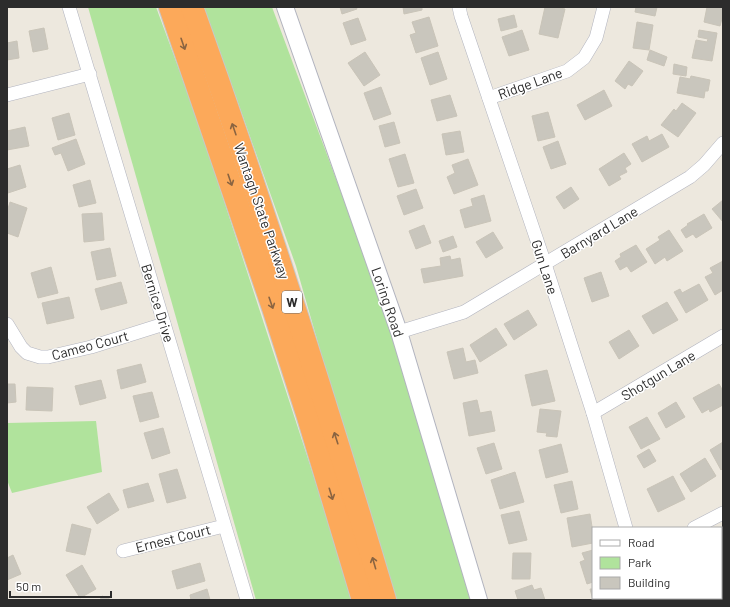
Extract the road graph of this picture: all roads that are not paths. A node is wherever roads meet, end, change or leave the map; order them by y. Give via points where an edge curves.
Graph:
1 (69, 7) edge
2 (170, 7) edge
3 (192, 7) edge
4 (285, 7) edge
5 (459, 7) edge
6 (604, 7) edge
7 (90, 74) junction
8 (7, 95) edge
9 (489, 98) junction
10 (723, 143) edge
11 (545, 264) junction
12 (7, 324) edge
13 (164, 324) junction
14 (399, 332) junction
15 (723, 336) edge
16 (593, 413) junction
17 (723, 513) edge
18 (224, 526) junction
19 (626, 527) edge
20 (696, 527) edge
21 (123, 551) dead end
22 (247, 600) edge
23 (362, 600) edge
24 (385, 600) edge
25 (479, 600) edge

1 - 7 street, Bernice Drive
2 -> 23 highway, Wantagh State Parkway / W via 273,308
24 -> 3 highway, Wantagh State Parkway / W via 283,274
4 - 14 street, Loring Road
5 - 9 street, Gun Lane
6 - 9 street, Ridge Lane via 596,38 584,58 567,71
7 - 8 street
7 - 13 street, Bernice Drive
9 - 11 street, Gun Lane
10 - 11 street, Barnyard Lane via 690,177
11 - 14 street, Barnyard Lane via 464,312
11 - 16 street, Gun Lane
12 - 13 street, Cameo Court via 21,347 40,358 91,347
13 - 18 street, Bernice Drive
14 - 25 street, Loring Road
15 - 16 street, Shotgun Lane
16 - 19 street, Gun Lane
17 - 20 street
18 - 21 street, Ernest Court
18 - 22 street, Bernice Drive

